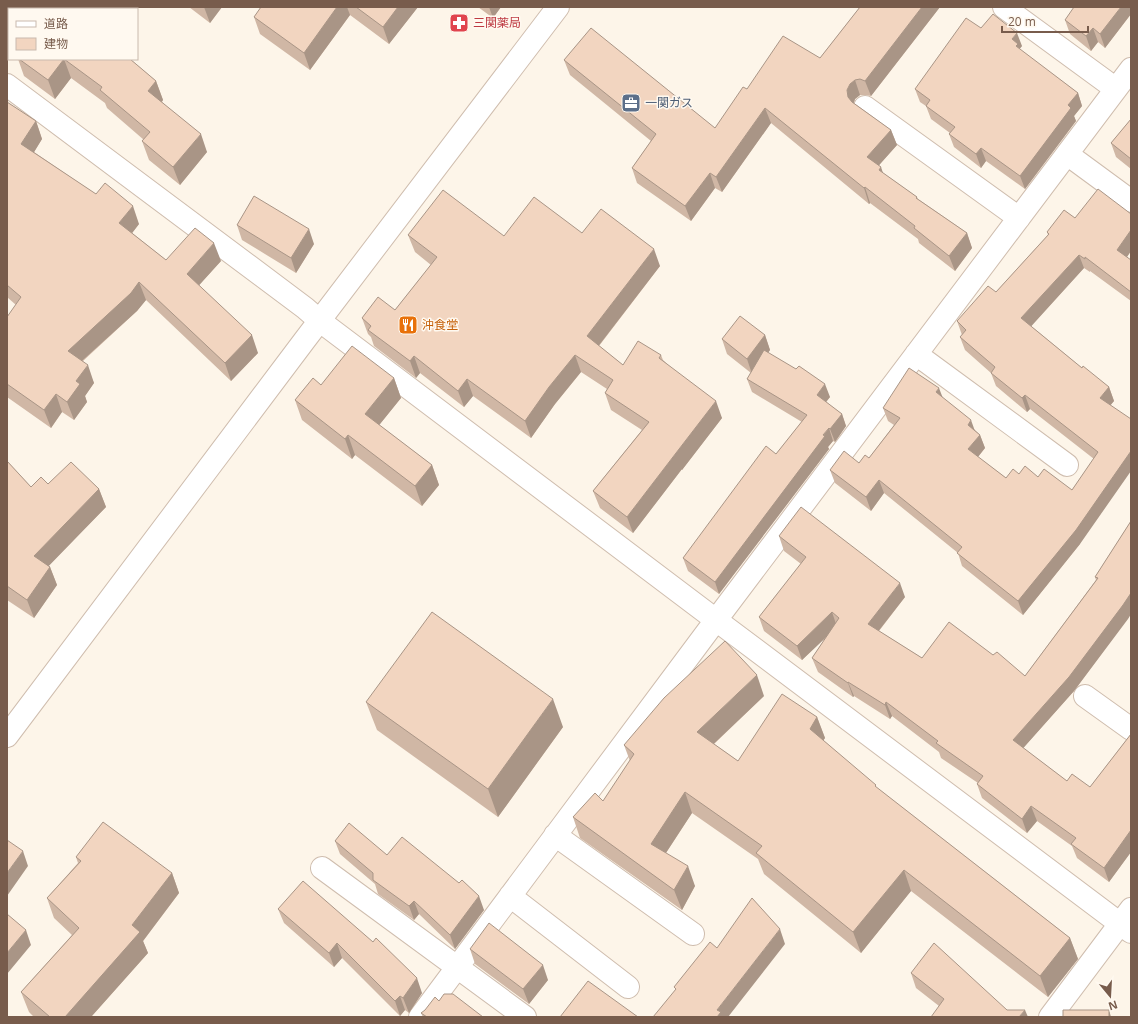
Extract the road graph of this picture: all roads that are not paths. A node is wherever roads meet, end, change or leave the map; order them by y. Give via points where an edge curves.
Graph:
1 (558, 7) edge
2 (1004, 7) edge
3 (1131, 69) edge
4 (7, 85) edge
5 (1116, 90) junction
6 (865, 107) dead end
7 (1067, 154) junction
8 (1131, 201) edge
9 (1019, 218) junction
10 (320, 321) junction
11 (916, 354) junction
12 (1067, 465) dead end
13 (716, 620) junction
14 (1085, 696) dead end
15 (1131, 729) edge
16 (7, 736) edge
17 (555, 835) junction
18 (322, 868) dead end
19 (510, 896) junction
20 (1127, 922) edge
21 (693, 934) dead end
22 (457, 967) junction
23 (628, 987) dead end
24 (420, 1017) edge
25 (525, 1017) edge
26 (1050, 1017) edge

1 - 10 street
2 - 5 street
3 - 5 street
4 - 10 street
5 - 7 street
6 - 9 street
7 - 8 street
7 - 9 street
9 - 11 street
10 - 13 street
10 - 16 street
11 - 12 street
11 - 13 street
13 - 17 street
13 - 20 street
14 - 15 street
17 - 19 street
17 - 21 street
18 - 22 street
19 - 22 street
19 - 23 street
20 - 26 street
22 - 24 street
22 - 25 street

